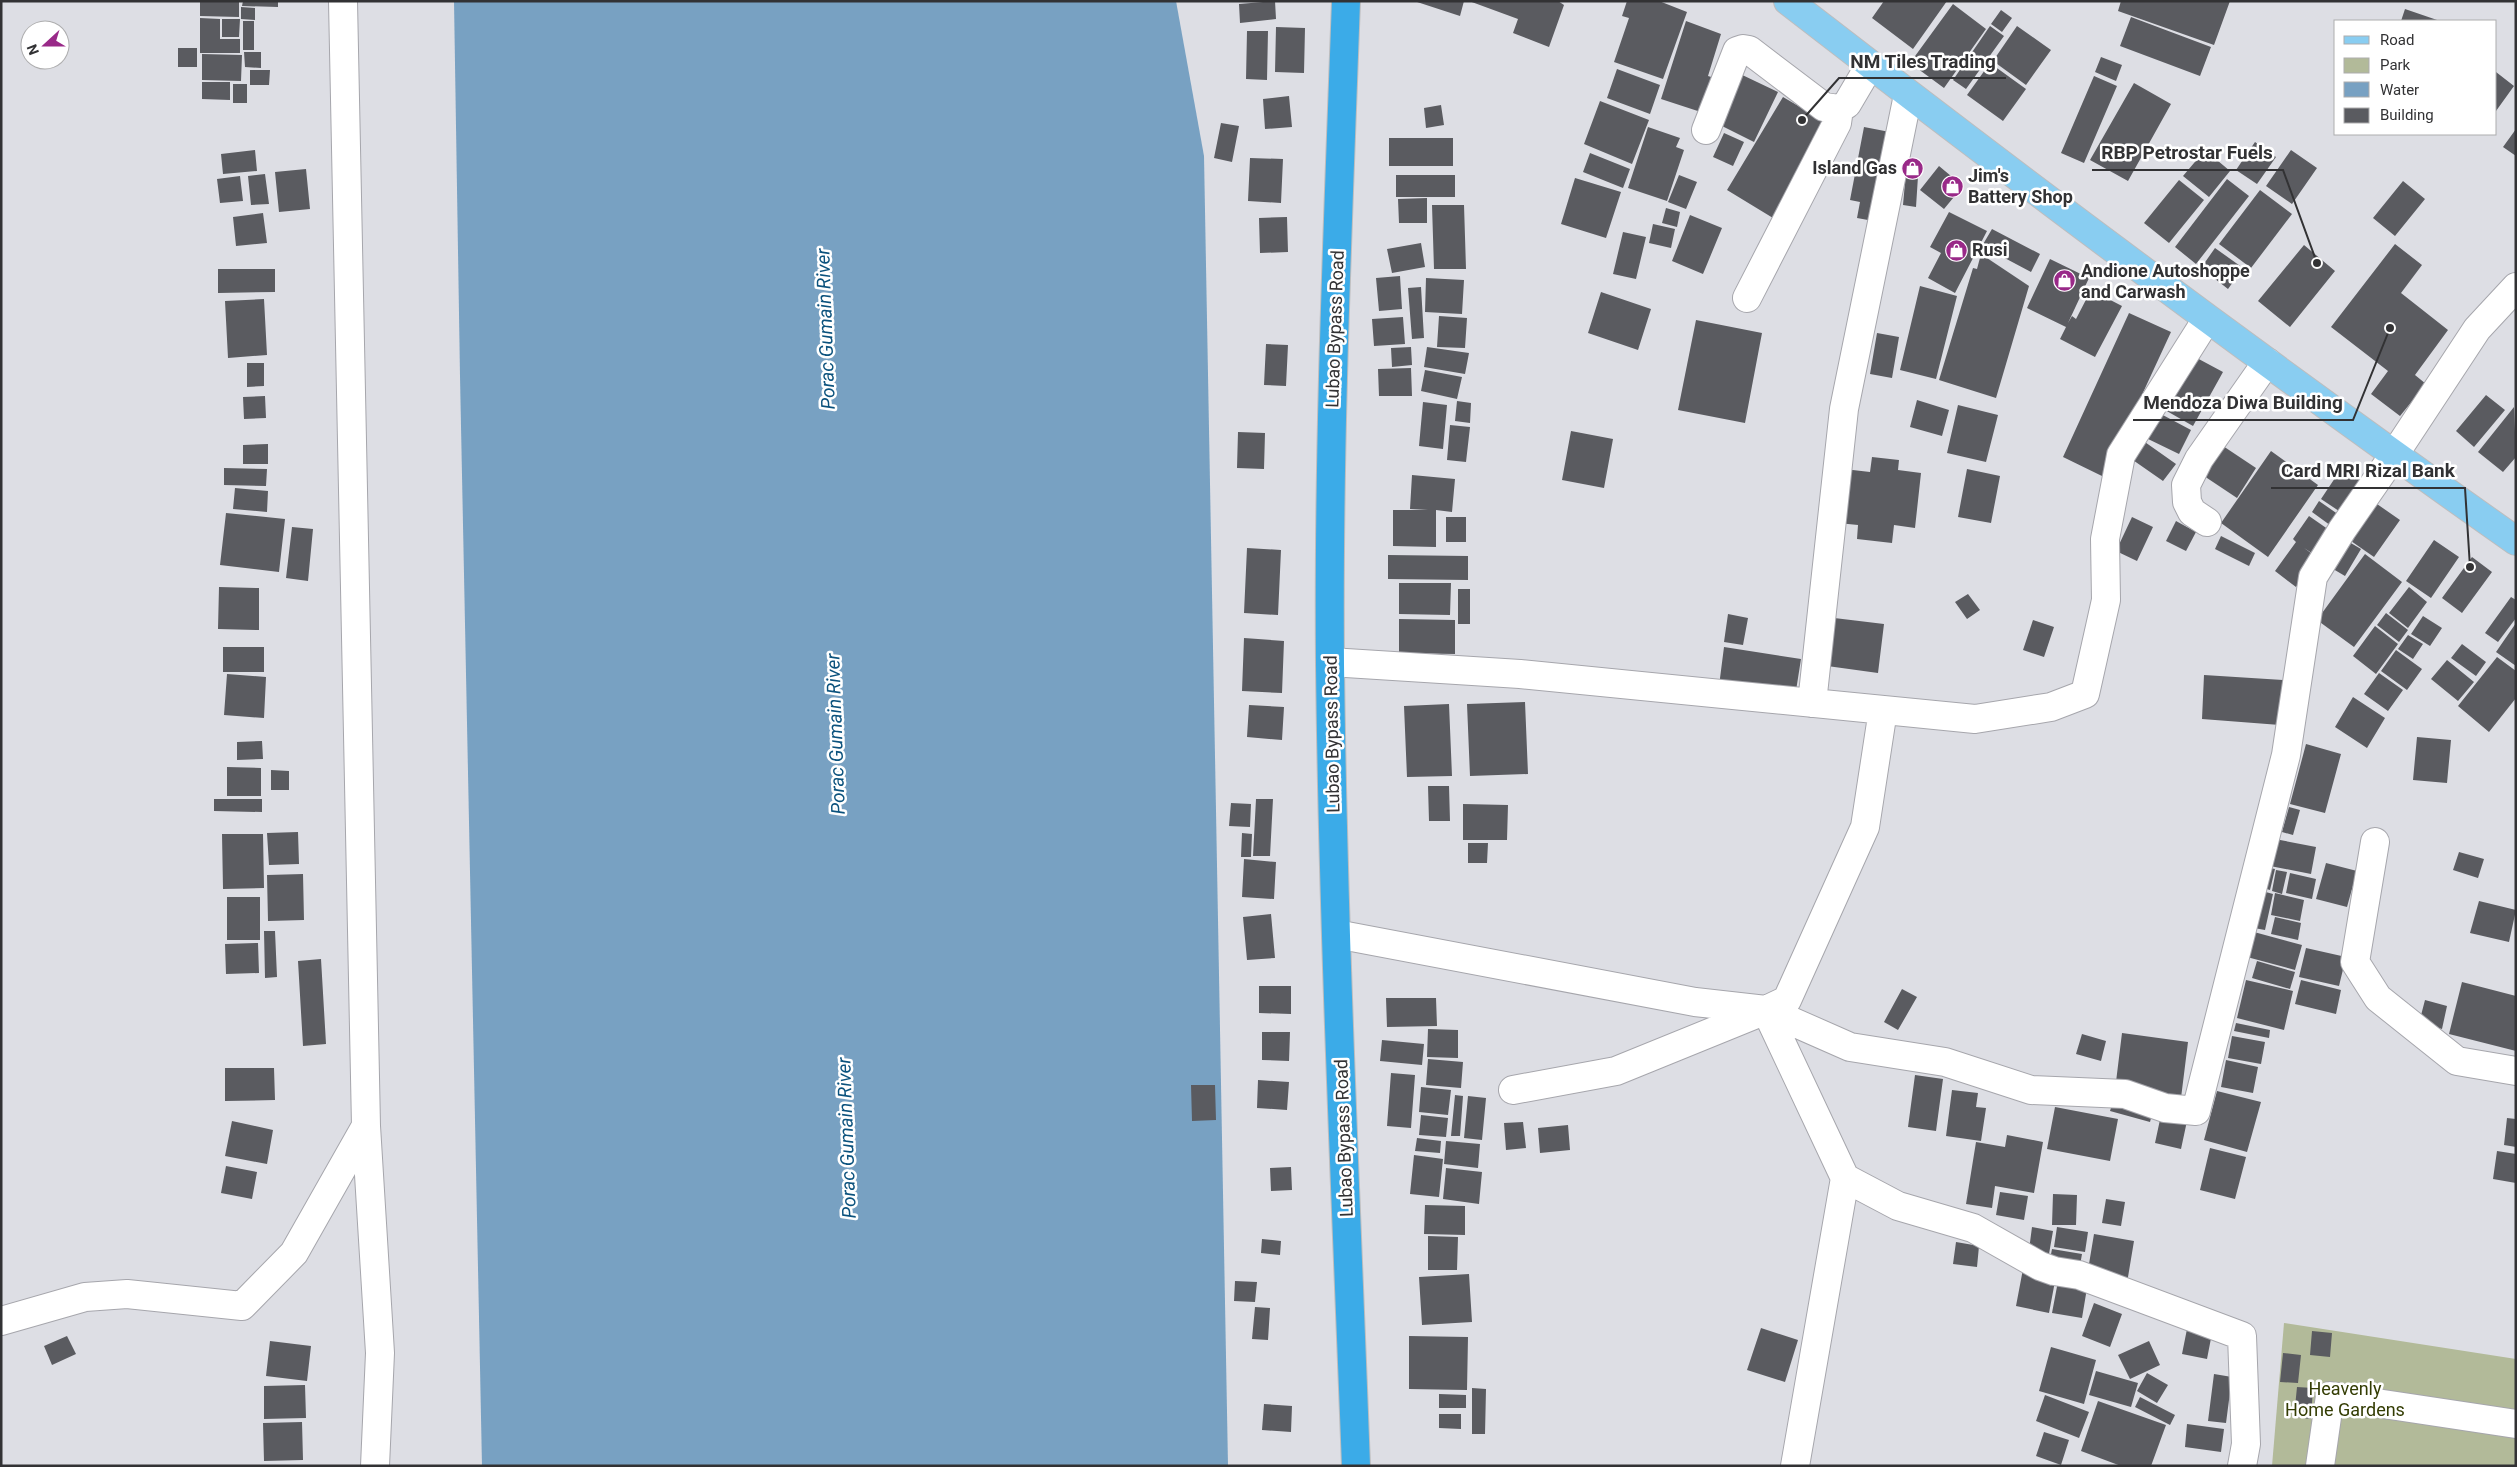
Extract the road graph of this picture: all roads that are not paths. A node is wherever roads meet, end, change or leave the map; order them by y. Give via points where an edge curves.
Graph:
1 (343, 1) edge
2 (1346, 1) edge
3 (1788, 1) edge
4 (1870, 64) junction
5 (1908, 95) junction
6 (1839, 109) junction
7 (1706, 130) dead end
8 (2516, 286) edge
9 (1747, 298) dead end
10 (2207, 319) junction
11 (2267, 362) junction
12 (2394, 455) junction
13 (2207, 522) dead end
14 (2516, 541) edge
15 (1330, 662) junction
16 (1812, 703) junction
17 (1883, 710) junction
18 (2375, 842) dead end
19 (1336, 934) junction
20 (1766, 1010) junction
21 (2516, 1071) edge
22 (1513, 1090) dead end
23 (366, 1126) junction
24 (1845, 1178) junction
25 (1, 1321) edge
26 (2516, 1424) edge
27 (373, 1460) edge
28 (1356, 1466) edge
29 (1795, 1466) edge
30 (2242, 1466) edge
31 (2320, 1466) edge

1 - 23 street
2 - 15 highway, Lubao Bypass Road via 1332,425
3 - 4 main road
4 - 5 main road
4 - 6 street via 1847,104
5 - 10 main road
5 - 16 street via 1844,408
6 - 7 street via 1824,107 1749,50 1742,49 1737,51
6 - 9 street via 1837,123
8 - 12 street via 2477,329
10 - 11 main road
10 - 17 street via 2121,455 2105,539 2106,600 2085,694 2051,707 1975,719
11 - 12 main road
11 - 13 street via 2199,459 2186,485 2187,502 2192,512
12 - 14 main road
12 - 20 street via 2314,577 2286,755 2196,1111 2165,1108 2126,1094 2031,1090 1945,1062 1850,1047
15 - 16 street via 1520,674
15 - 19 highway, Lubao Bypass Road
16 - 17 street
17 - 20 street via 1865,827 1787,1000
18 - 21 street via 2356,962 2378,998 2457,1061
19 - 20 street via 1695,1002
19 - 28 highway, Lubao Bypass Road
20 - 22 street via 1616,1071
20 - 24 street
23 - 25 street via 294,1253 242,1306 127,1294 85,1297
23 - 27 street via 380,1353
24 - 29 street
24 - 30 street via 1898,1206 1973,1228 2040,1266 2079,1275 2242,1336 2246,1444
26 - 31 street via 2330,1396

